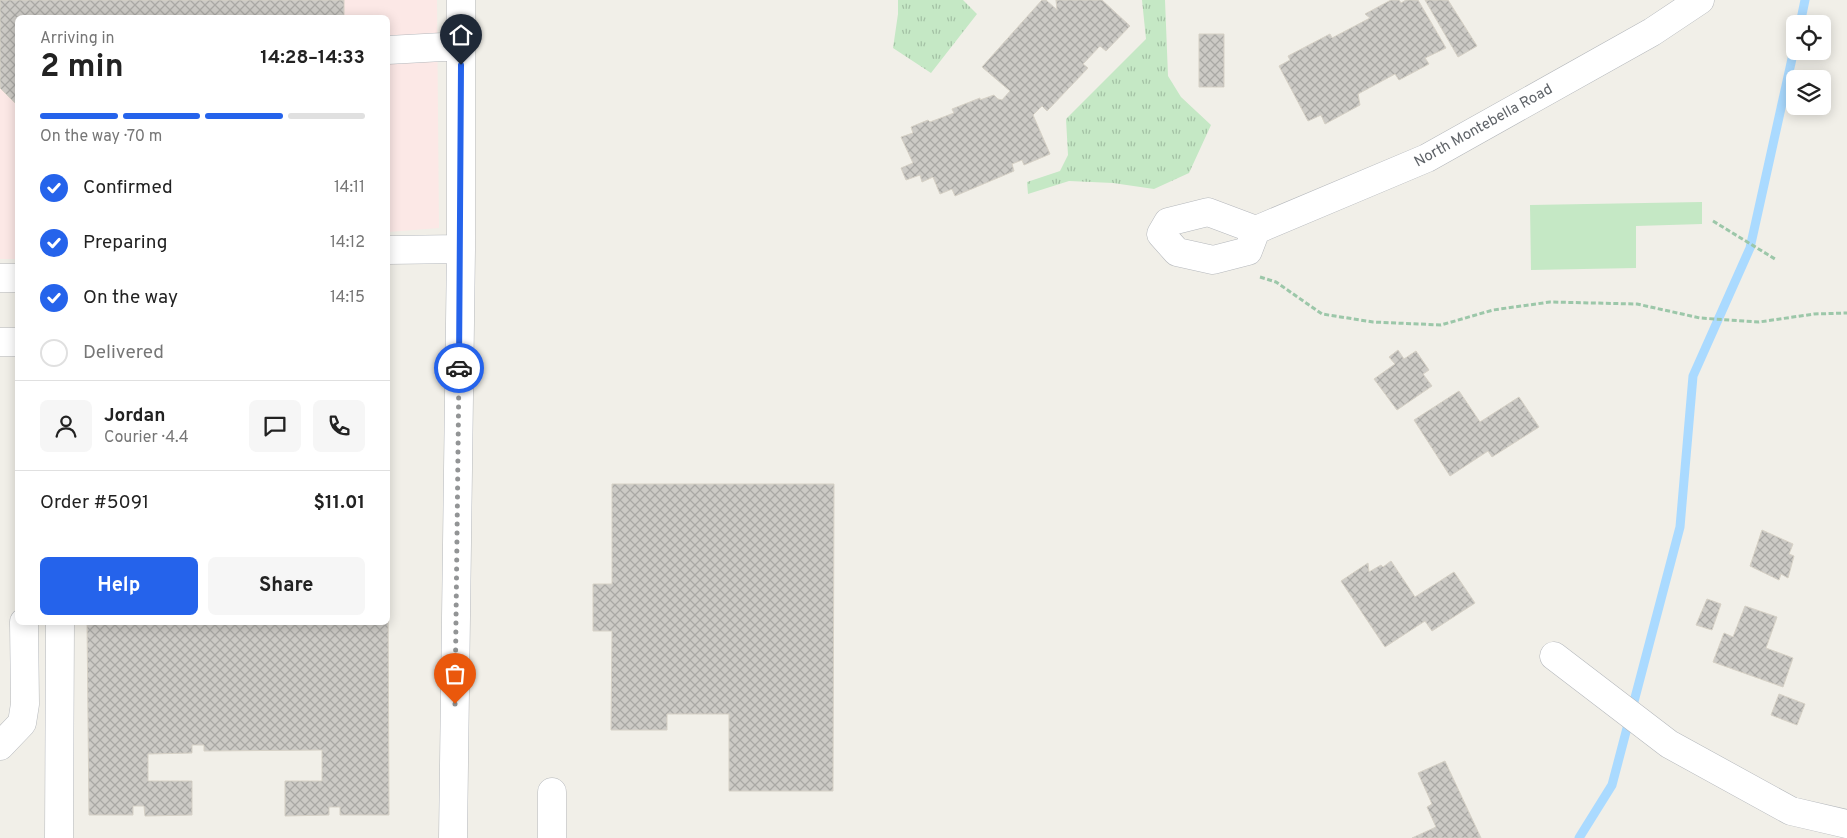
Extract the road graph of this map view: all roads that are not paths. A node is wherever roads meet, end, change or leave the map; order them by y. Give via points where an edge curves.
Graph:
1 (461, 0) edge
2 (1700, 0) edge
3 (461, 46) junction
4 (390, 50) edge
5 (1256, 230) dead end
6 (461, 249) junction
7 (390, 250) edge
8 (0, 278) edge
9 (15, 278) edge
10 (0, 342) edge
11 (15, 342) edge
12 (24, 625) edge
13 (60, 625) edge
14 (1554, 656) dead end
15 (0, 746) edge
16 (552, 792) dead end
17 (1847, 824) edge
18 (59, 838) edge
19 (453, 838) edge
20 (552, 838) edge

1 - 3 street
2 - 5 street, North Montebella Road via 1652,32 1427,158
3 - 4 street
3 - 6 street
6 - 7 street
6 - 19 street
8 - 9 street
10 - 11 street
12 - 15 street via 25,704 22,722
13 - 18 street
14 - 17 street via 1669,744 1791,811
16 - 20 street

